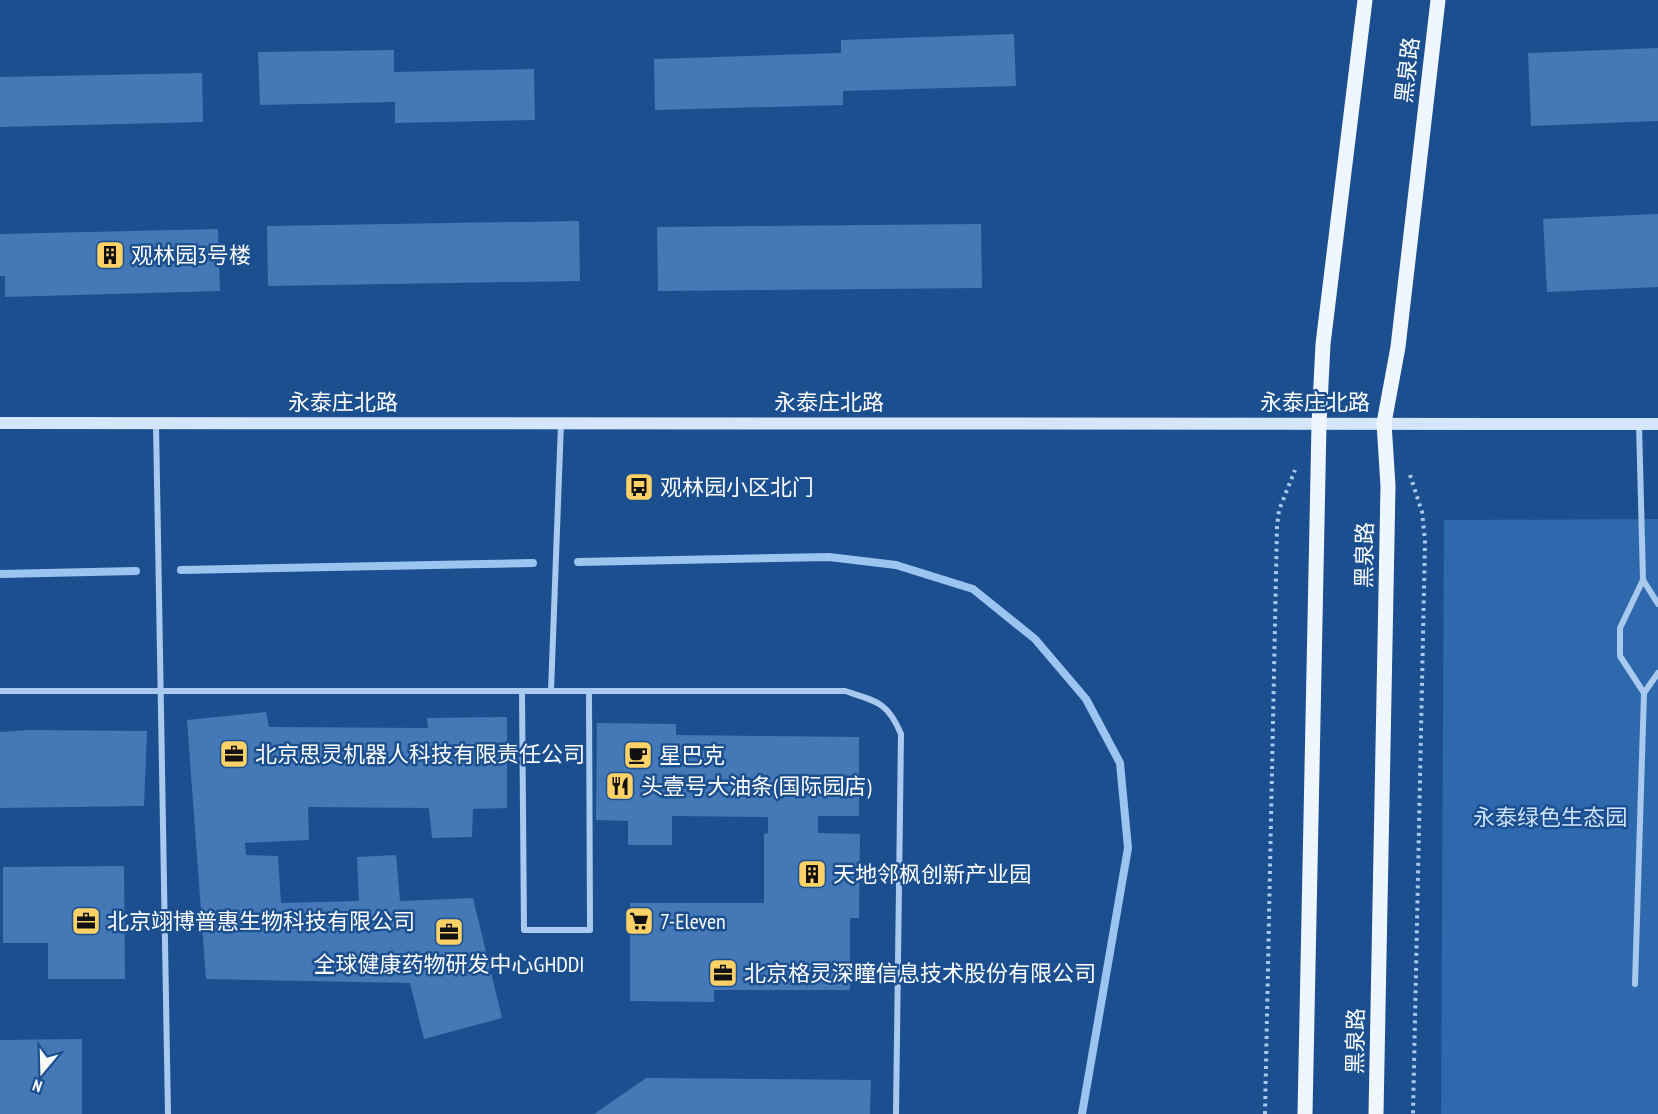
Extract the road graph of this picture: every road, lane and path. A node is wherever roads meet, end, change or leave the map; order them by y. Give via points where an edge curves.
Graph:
1 (1365, 0) edge
2 (1437, 0) edge
3 (0, 423) edge
4 (156, 423) junction
5 (561, 423) junction
6 (1384, 423) junction
7 (1318, 424) junction
8 (1639, 424) junction
9 (1658, 424) edge
10 (1280, 510) dead end
11 (1422, 512) dead end
12 (1643, 580) junction
13 (1658, 604) edge
14 (1658, 673) edge
15 (0, 691) edge
16 (160, 691) junction
17 (522, 691) junction
18 (551, 691) junction
19 (588, 691) junction
20 (1644, 693) junction
21 (1635, 984) dead end
22 (168, 1114) edge
23 (896, 1114) edge
24 (1265, 1114) edge
25 (1305, 1114) edge
26 (1376, 1114) edge
27 (1413, 1114) edge

1 - 7 main road via 1323,344
2 - 6 main road, 黑泉路 via 1398,346
3 - 4 street, 永泰庄北路
4 - 5 street, 永泰庄北路
4 - 16 street
5 - 7 street, 永泰庄北路
5 - 18 street
6 - 7 street, 永泰庄北路
6 - 8 street, 永泰庄北路
6 - 26 main road, 黑泉路 via 1388,512
7 - 25 main road
8 - 9 street, 永泰庄北路
8 - 12 street
10 - 24 path
11 - 27 path via 1425,541
12 - 13 street
12 - 20 street via 1620,628 1620,656
14 - 20 street
15 - 16 street
16 - 17 street
16 - 22 street
17 - 18 street
17 - 19 street via 524,930 590,930
18 - 19 street
19 - 23 street via 845,691 879,702 893,715 901,734
20 - 21 street

